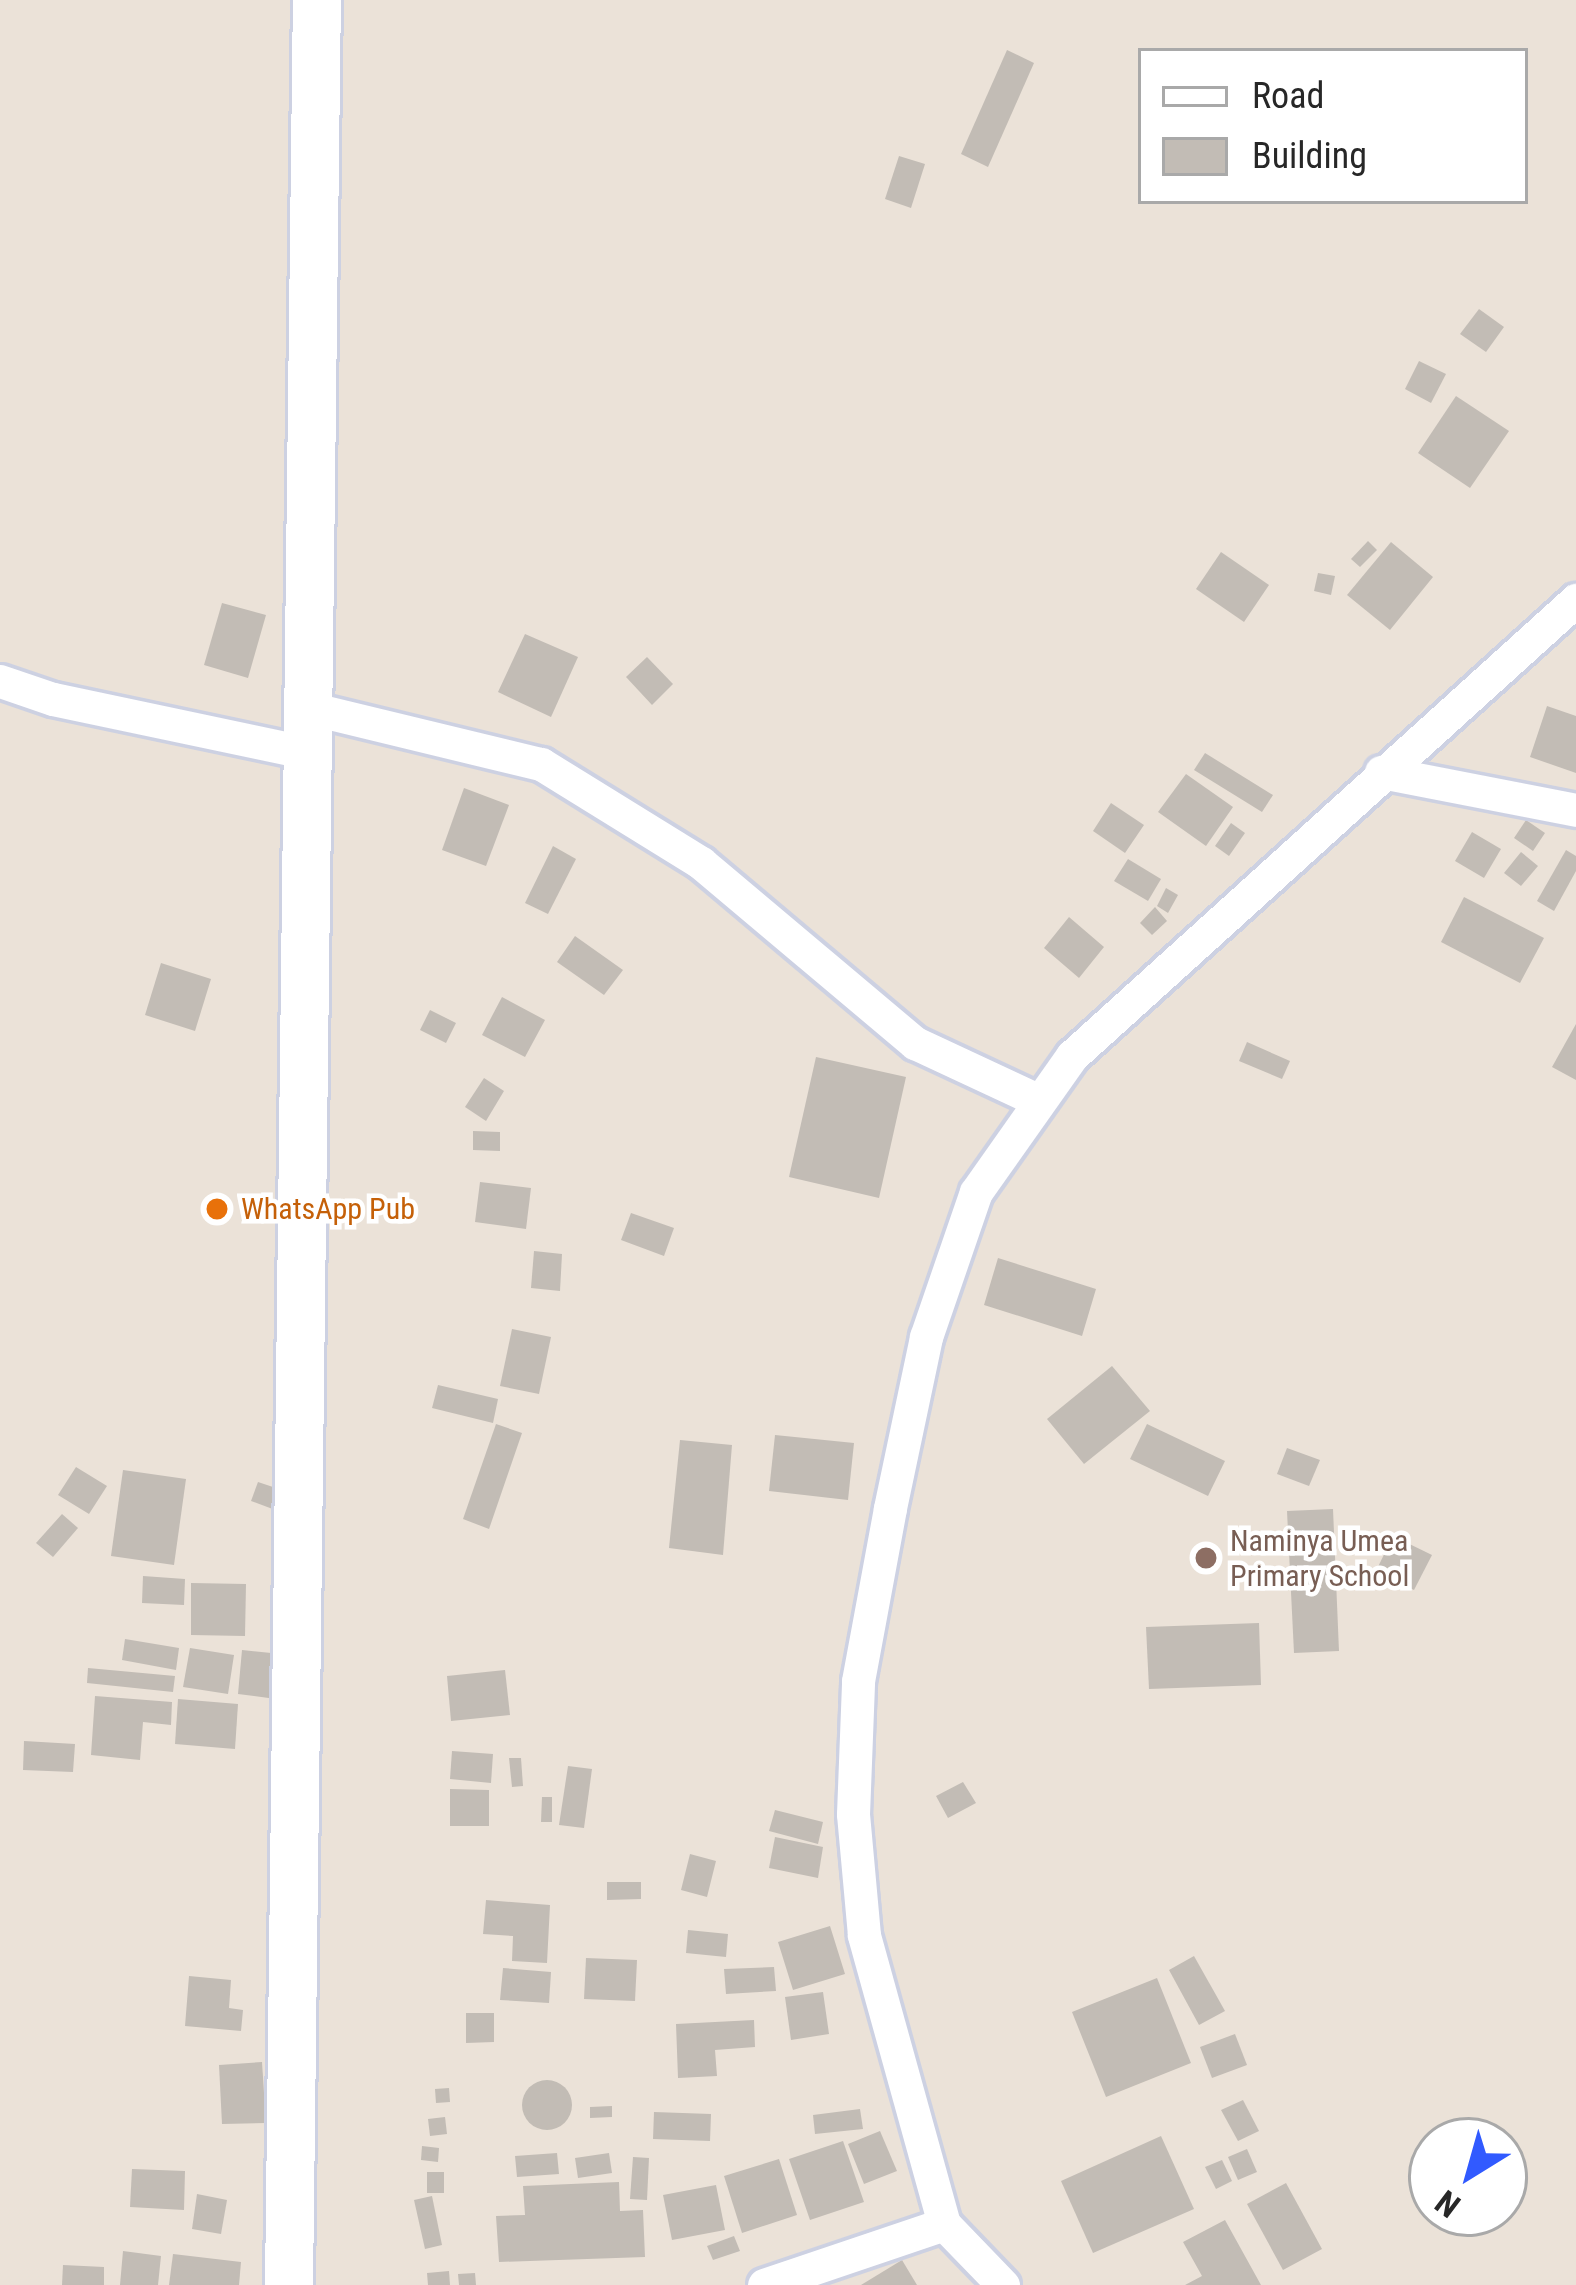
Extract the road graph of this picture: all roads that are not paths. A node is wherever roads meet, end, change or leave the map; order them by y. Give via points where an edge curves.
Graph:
1 (317, 0) edge
2 (1576, 600) edge
3 (0, 681) edge
4 (309, 730) junction
5 (1381, 772) junction
6 (1576, 810) edge
7 (1035, 1099) junction
8 (944, 2224) junction
9 (289, 2285) edge
10 (764, 2285) edge
11 (1003, 2285) edge

1 - 4 main road
2 - 5 street
3 - 4 street via 52,699
4 - 7 street via 541,764 700,863 915,1043
4 - 9 main road
5 - 6 street
5 - 7 street
7 - 8 street via 976,1192 926,1337 858,1682 853,1814 864,1935
8 - 10 street
8 - 11 street

